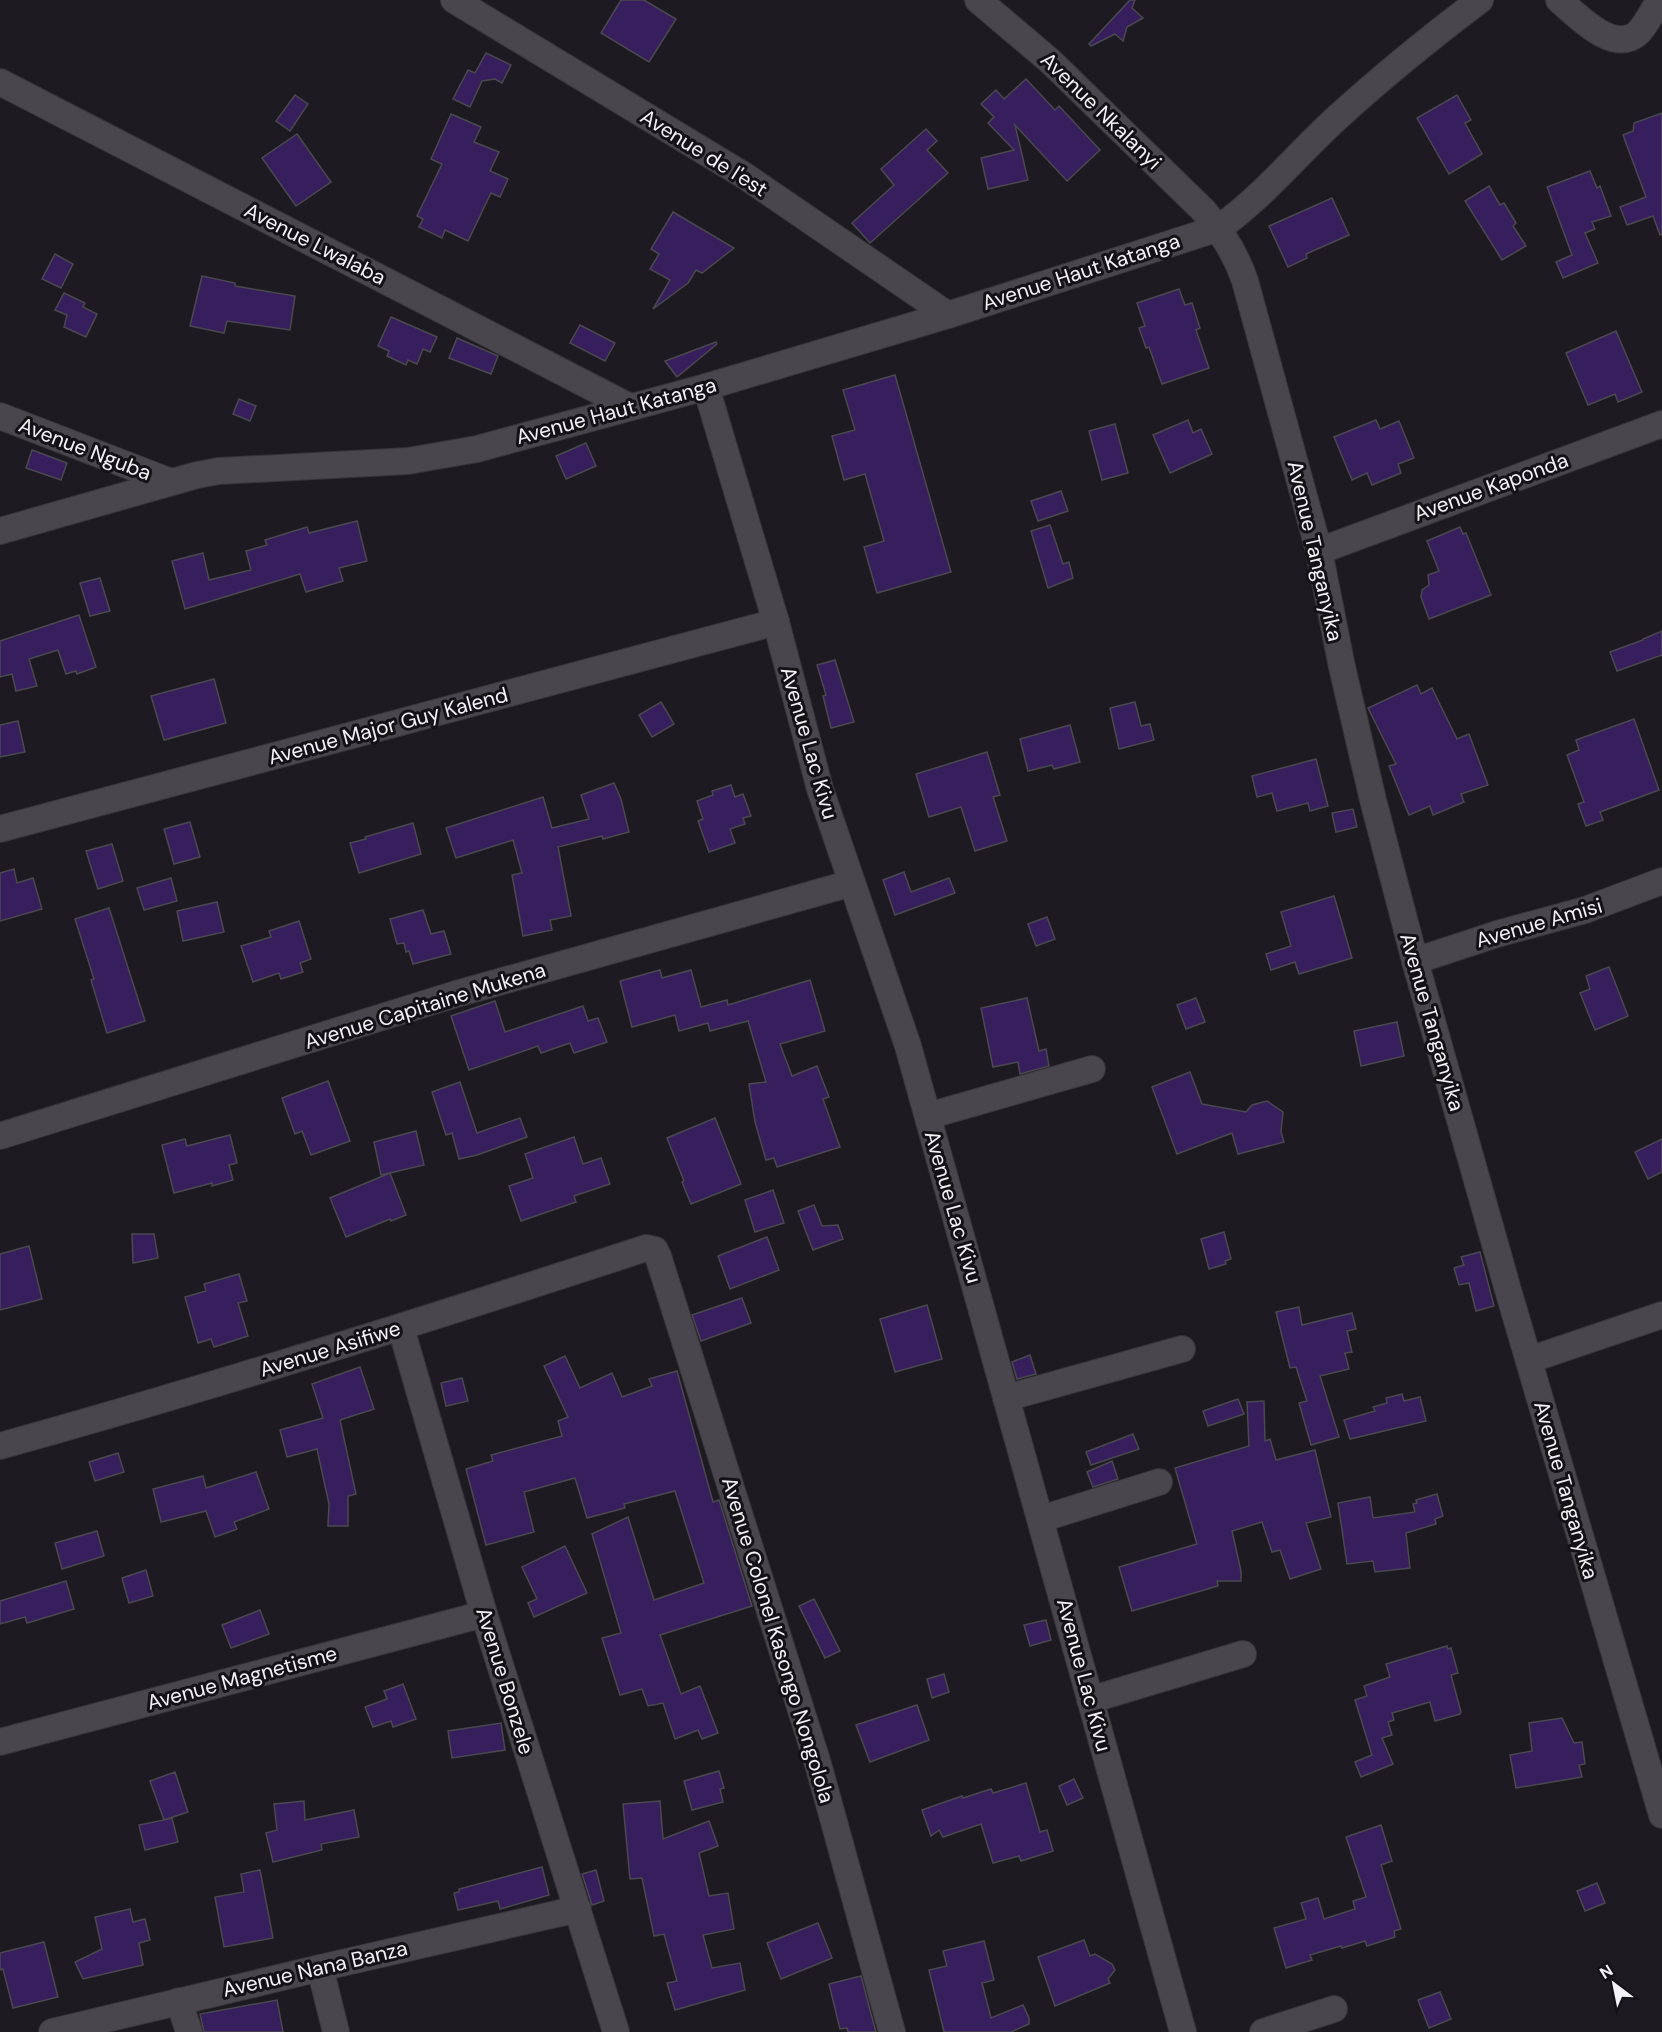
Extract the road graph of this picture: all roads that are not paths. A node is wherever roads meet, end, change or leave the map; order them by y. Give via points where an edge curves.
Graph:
1 (454, 0) edge
2 (978, 0) edge
3 (1480, 0) edge
4 (1559, 0) edge
5 (1660, 0) edge
6 (0, 82) edge
7 (1218, 228) junction
8 (948, 315) junction
9 (706, 387) junction
10 (630, 407) junction
11 (0, 416) edge
12 (1662, 424) edge
13 (171, 482) junction
14 (0, 531) edge
15 (1319, 550) junction
16 (776, 622) junction
17 (0, 829) edge
18 (1662, 881) edge
19 (852, 883) junction
20 (1414, 961) junction
21 (1092, 1070) dead end
22 (928, 1116) junction
23 (0, 1136) edge
24 (656, 1251) joint
25 (1662, 1315) edge
26 (401, 1328) junction
27 (1182, 1349) dead end
28 (1529, 1360) junction
29 (1006, 1398) junction
30 (0, 1446) edge
31 (1159, 1482) dead end
32 (1041, 1519) junction
33 (484, 1614) junction
34 (1242, 1654) dead end
35 (1090, 1700) junction
36 (0, 1742) edge
37 (1662, 1815) edge
38 (578, 1909) junction
39 (320, 1968) junction
40 (179, 2001) junction
41 (1334, 2009) dead end
42 (52, 2032) edge
43 (189, 2032) edge
44 (336, 2032) edge
45 (616, 2032) edge
46 (892, 2032) edge
47 (1183, 2032) edge
48 (1263, 2032) edge

1 - 8 street, Avenue de l'est via 744,176
2 - 7 street, Avenue Nkalanyi via 1050,62
3 - 7 street via 1363,95
4 - 5 street via 1602,35 1623,40 1639,31
6 - 10 street, Avenue Lwalaba
7 - 8 street, Avenue Haut Katanga
7 - 15 street, Avenue Tanganyika via 1245,281
8 - 9 street, Avenue Haut Katanga
9 - 10 street, Avenue Haut Katanga
9 - 16 street, Avenue Lac Kivu
10 - 13 street, Avenue Haut Katanga via 448,455 408,461 219,471
11 - 13 street, Avenue Nguba
12 - 15 street, Avenue Kaponda
13 - 14 street, Avenue Haut Katanga
15 - 20 street, Avenue Tanganyika via 1344,678
16 - 17 street, Avenue Major Guy Kalend
16 - 19 street, Avenue Lac Kivu via 820,789
18 - 20 street, Avenue Amisi via 1586,910
19 - 22 street, Avenue Lac Kivu
19 - 23 street, Avenue Capitaine Mukena via 456,994
20 - 28 street, Avenue Tanganyika
21 - 22 street
22 - 29 street, Avenue Lac Kivu
24 - 26 street, Avenue Asifiwe via 646,1248
24 - 46 street, Avenue Colonel Kasongo Nongolola via 818,1764
25 - 28 street
26 - 30 street, Avenue Asifiwe
26 - 33 street, Avenue Bonzele
27 - 29 street
28 - 37 street, Avenue Tanganyika
29 - 32 street, Avenue Lac Kivu
31 - 32 street
32 - 35 street, Avenue Lac Kivu
33 - 36 street, Avenue Magnetisme
33 - 38 street, Avenue Bonzele
34 - 35 street
35 - 47 street, Avenue Lac Kivu
38 - 39 street, Avenue Nana Banza
38 - 45 street, Avenue Bonzele
39 - 40 street, Avenue Nana Banza
39 - 44 street
40 - 42 street, Avenue Nana Banza
40 - 43 street
41 - 48 street

